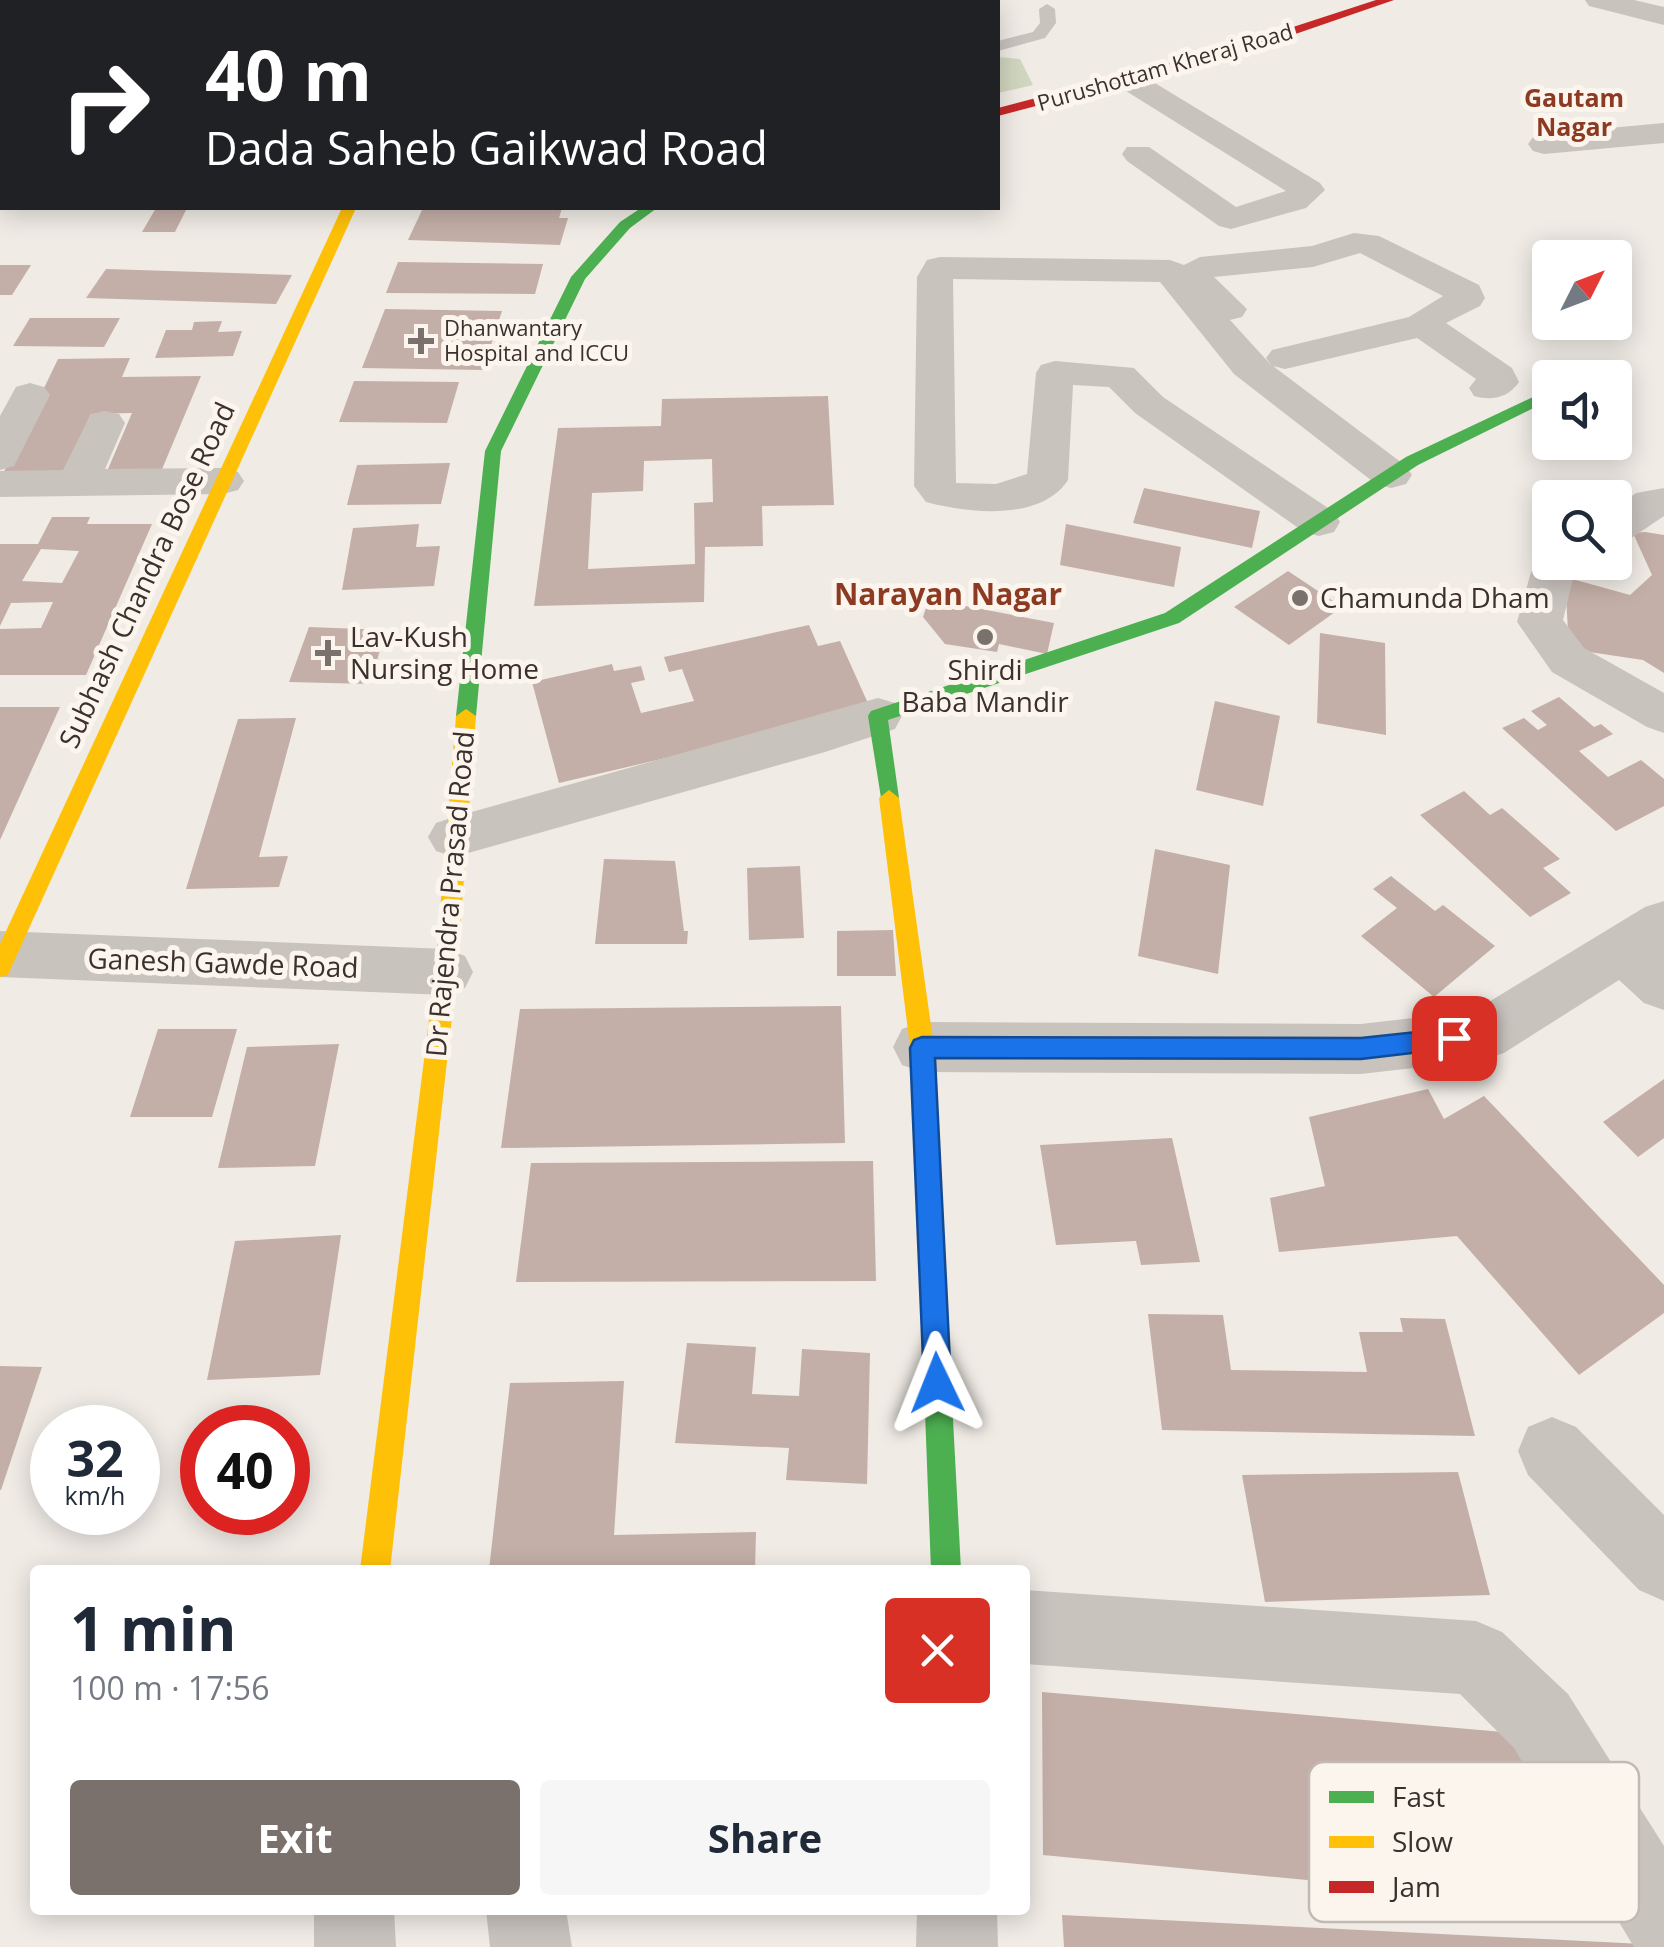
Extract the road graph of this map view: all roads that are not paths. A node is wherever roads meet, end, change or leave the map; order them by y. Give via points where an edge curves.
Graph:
1 (1388, 0) edge
2 (1599, 0) edge
3 (1048, 10) dead end
4 (1664, 16) edge
5 (1000, 45) edge
6 (1129, 80) junction
7 (1000, 112) edge
8 (1664, 132) edge
9 (1544, 144) dead end
10 (1138, 154) dead end
11 (347, 210) edge
12 (647, 210) edge
13 (1424, 325) junction
14 (1285, 358) junction
15 (1488, 388) dead end
16 (30, 394) dead end
17 (1532, 403) edge
18 (105, 422) dead end
19 (0, 457) edge
20 (1402, 468) junction
21 (223, 481) junction
22 (78, 483) junction
23 (0, 484) edge
24 (1664, 502) edge
25 (1632, 516) edge
26 (1320, 522) junction
27 (1551, 580) edge
28 (878, 716) junction
29 (1664, 716) edge
30 (454, 837) junction
31 (2, 959) edge
32 (1654, 962) edge
33 (446, 972) junction
34 (922, 1048) junction
35 (1552, 1451) dead end
36 (376, 1565) edge
37 (946, 1565) edge
38 (1664, 1565) edge
39 (1030, 1627) edge
40 (1566, 1762) edge
41 (1639, 1880) edge
42 (354, 1915) edge
43 (527, 1915) edge
44 (957, 1915) edge
45 (1664, 1920) edge
46 (354, 1947) edge
47 (531, 1947) edge
48 (958, 1947) edge

1 - 6 street, Purushottam Kheraj Road
2 - 4 street
3 - 5 lane via 1039,35
6 - 7 street, Purushottam Kheraj Road
6 - 10 street via 1308,190 1294,201 1230,219
8 - 9 street
11 - 21 street, Subhash Chandra Bose Road
12 - 30 street, Dr Rajendra Prasad Road via 578,277 493,450
13 - 14 street
13 - 14 street via 1466,293 1367,244 1200,268 1197,281
13 - 15 street via 1498,376 1500,382
14 - 20 street
16 - 19 street
17 - 20 street
18 - 22 street
20 - 26 street
20 - 26 street via 1248,366 1170,271 940,268 935,486 941,493 1009,495 1042,485 1055,373 1108,373
21 - 22 street
21 - 31 street, Subhash Chandra Bose Road
22 - 23 street
24 - 25 street
26 - 28 street via 1172,618
27 - 29 street via 1540,622 1568,660
28 - 30 street
28 - 34 street
30 - 33 street, Dr Rajendra Prasad Road
31 - 33 street, Ganesh Gawde Road
32 - 34 street via 1484,1034 1361,1049
33 - 36 street, Dr Rajendra Prasad Road
34 - 37 street
35 - 38 street
39 - 40 street via 1476,1658 1541,1721
41 - 45 street
42 - 46 street
43 - 47 street
44 - 48 street

